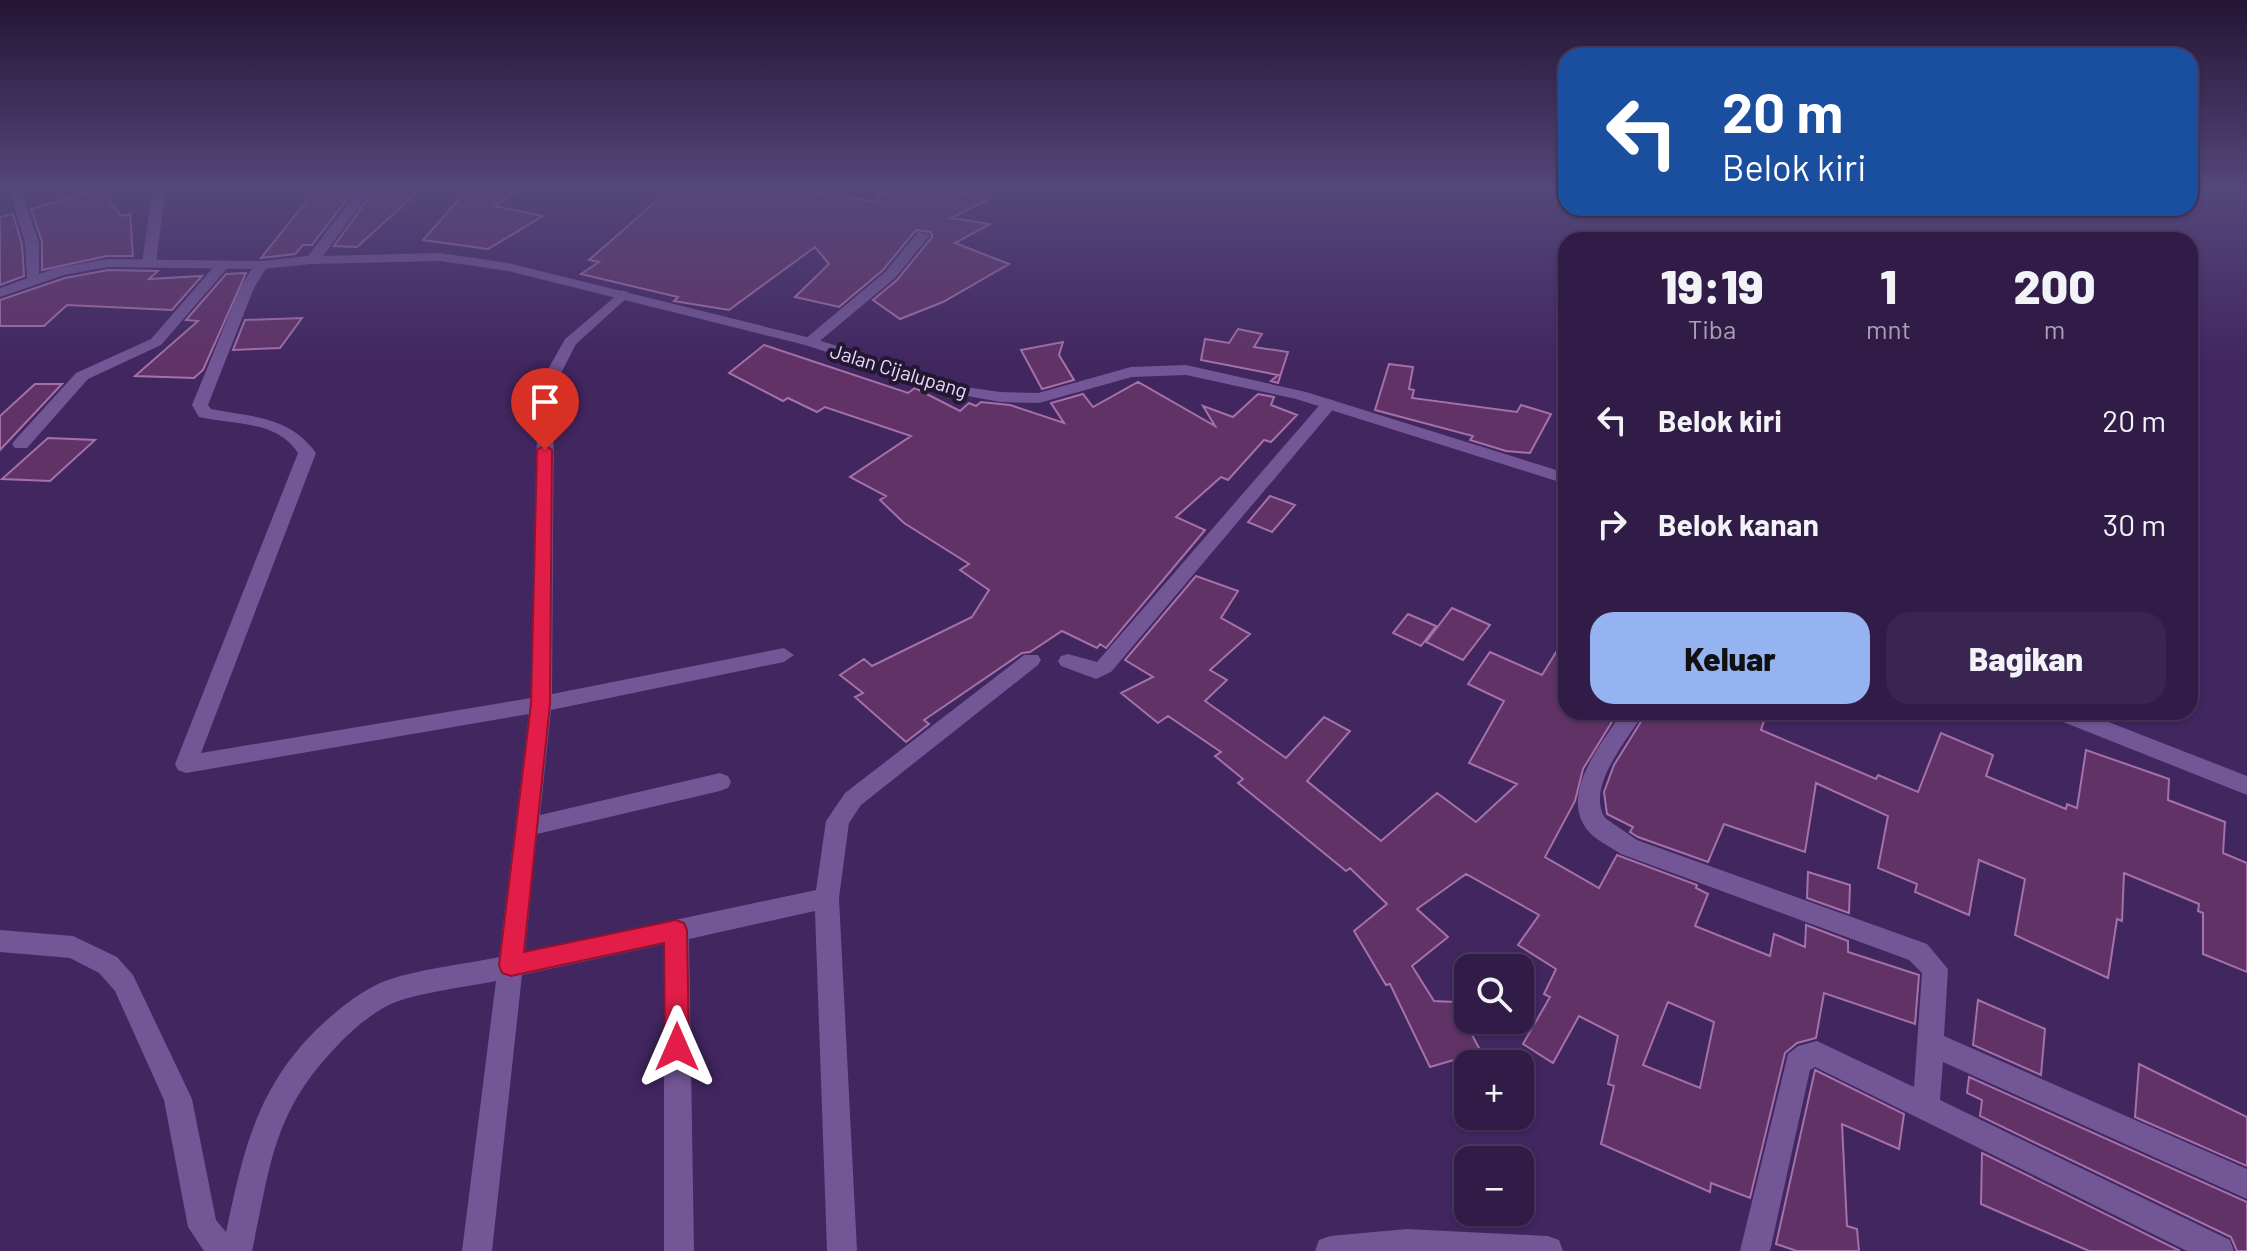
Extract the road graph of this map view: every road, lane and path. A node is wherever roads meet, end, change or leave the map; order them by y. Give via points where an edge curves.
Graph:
1 (32, 247) edge
2 (151, 247) edge
3 (322, 247) edge
4 (913, 247) edge
5 (312, 260) junction
6 (149, 262) junction
7 (223, 265) junction
8 (261, 265) junction
9 (34, 280) junction
10 (0, 293) edge
11 (623, 294) junction
12 (810, 342) junction
13 (1329, 404) junction
14 (21, 444) dead end
15 (1558, 476) edge
16 (784, 655) dead end
17 (1031, 660) dead end
18 (1068, 661) dead end
19 (541, 704) junction
20 (1628, 720) edge
21 (2081, 720) edge
22 (720, 782) dead end
23 (2247, 786) edge
24 (527, 827) junction
25 (827, 898) junction
26 (676, 930) junction
27 (0, 941) edge
28 (511, 965) junction
29 (1930, 1043) junction
30 (1926, 1110) junction
31 (2247, 1184) edge
32 (223, 1251) edge
33 (237, 1251) edge
34 (477, 1251) edge
35 (679, 1251) edge
36 (842, 1251) edge
37 (1330, 1251) edge
38 (1548, 1251) edge
39 (1755, 1251) edge
40 (2219, 1251) edge

1 - 9 street
2 - 6 street
3 - 5 street
4 - 12 street via 890,275
5 - 8 street, Jalan Cijalupang
5 - 11 street, Jalan Cijalupang via 463,259
6 - 7 street, Jalan Cijalupang
6 - 9 street, Jalan Cijalupang via 87,266
7 - 8 street, Jalan Cijalupang
7 - 14 street via 156,342 82,376
8 - 19 street via 200,405 205,413 286,430 300,439 307,453 186,764
9 - 10 street, Jalan Cijalupang
11 - 12 street, Jalan Cijalupang
11 - 19 street via 570,342 546,387
12 - 13 street, Jalan Cijalupang via 963,391 1000,397 1039,398 1131,372 1167,369 1248,381
13 - 15 street, Jalan Cijalupang
13 - 18 street via 1104,667 1096,671
16 - 19 street
17 - 25 street via 853,799 838,821
19 - 24 street
20 - 29 street via 1588,790 1586,806 1596,824 1629,847 1918,952 1935,969
21 - 23 street
22 - 24 street
24 - 28 street
25 - 26 street
25 - 36 street
26 - 28 street
26 - 35 street
27 - 32 street via 73,947 108,965 124,983 178,1099 203,1227
28 - 33 street via 386,993 360,1006 337,1028 297,1072 267,1123
28 - 34 street
29 - 30 street
29 - 31 street
30 - 39 street via 1832,1060 1817,1054 1802,1059
30 - 40 street
37 - 38 street via 1407,1244

